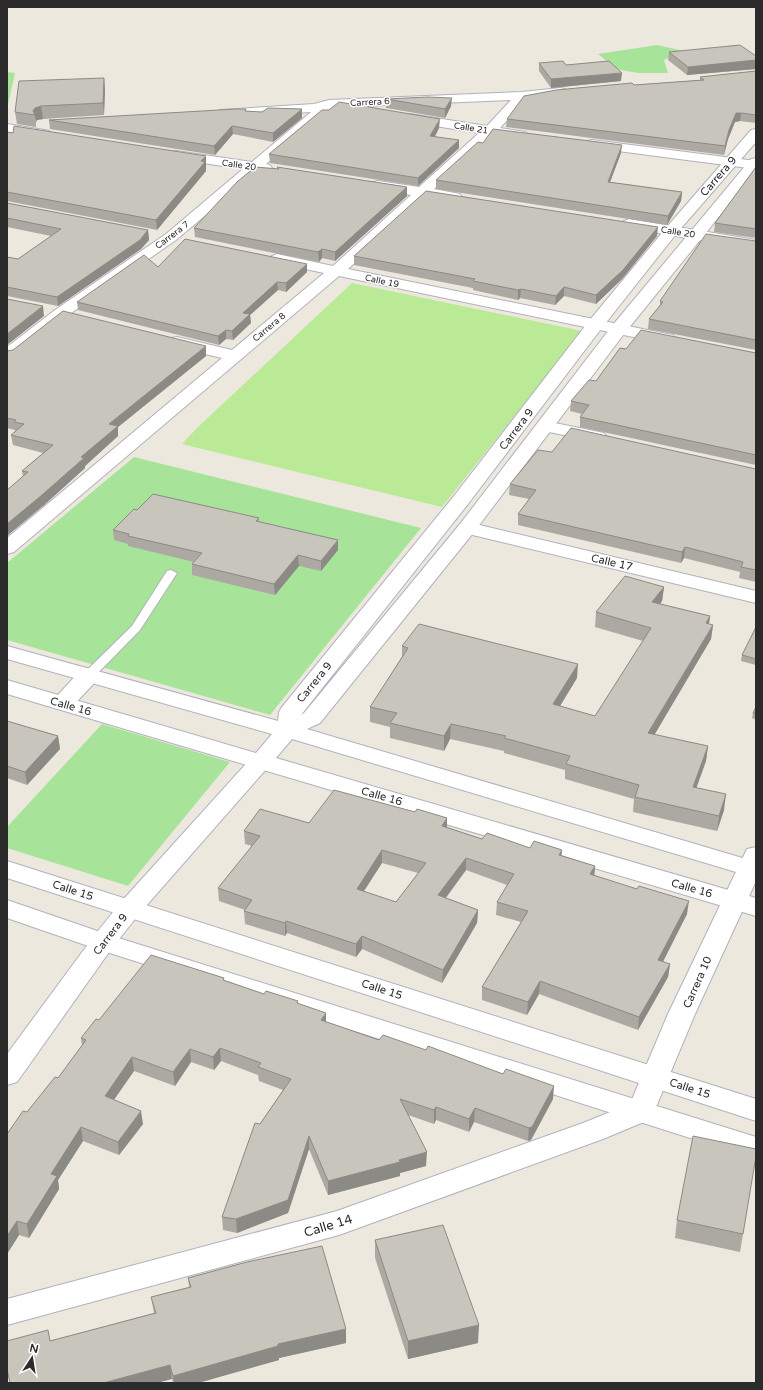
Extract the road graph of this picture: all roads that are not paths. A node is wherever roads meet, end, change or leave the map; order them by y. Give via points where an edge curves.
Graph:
1 (576, 91) edge
2 (522, 96) junction
3 (322, 106) junction
4 (212, 114) edge
5 (7, 127) edge
6 (54, 130) edge
7 (489, 130) junction
8 (756, 133) edge
9 (536, 136) edge
10 (582, 142) edge
11 (164, 153) edge
12 (731, 161) junction
13 (755, 164) edge
14 (249, 166) junction
15 (279, 171) edge
16 (366, 184) edge
17 (421, 192) junction
18 (468, 199) edge
19 (616, 222) edge
20 (671, 231) junction
21 (150, 234) junction
22 (695, 235) junction
23 (178, 239) junction
24 (756, 245) edge
25 (261, 256) edge
26 (336, 271) junction
27 (52, 311) junction
28 (84, 319) edge
29 (595, 325) junction
30 (618, 330) junction
31 (159, 338) edge
32 (680, 342) edge
33 (7, 343) edge
34 (7, 356) edge
35 (235, 356) junction
36 (545, 426) junction
37 (613, 441) edge
38 (467, 528) junction
39 (7, 548) edge
40 (171, 572) dead end
41 (756, 597) edge
42 (7, 652) edge
43 (89, 675) junction
44 (7, 687) edge
45 (63, 703) junction
46 (288, 730) junction
47 (261, 761) junction
48 (754, 864) edge
49 (7, 869) edge
50 (745, 903) edge
51 (130, 908) junction
52 (7, 909) edge
53 (103, 942) junction
54 (7, 1075) edge
55 (654, 1077) junction
56 (756, 1110) edge
57 (641, 1111) junction
58 (756, 1148) edge
59 (7, 1312) edge

1 - 2 street, Carrera 6
2 - 3 street, Carrera 6
2 - 7 street, Carrera 8
3 - 4 street, Carrera 6
3 - 7 street, Calle 21
3 - 14 street, Carrera 7
5 - 6 street
7 - 9 street, Calle 21
7 - 17 street, Carrera 8
8 - 12 street, Carrera 9
10 - 12 street
11 - 14 street, Calle 20
12 - 13 street
12 - 20 street, Carrera 9
13 - 22 street, Carrera 9
14 - 15 street, Calle 20
14 - 21 street, Carrera 7
14 - 23 street, Carrera 7
16 - 17 street
17 - 18 street
17 - 26 street, Carrera 8
19 - 20 street, Calle 20
20 - 22 street, Calle 20
20 - 29 street, Carrera 9
21 - 23 street
21 - 27 street, Carrera 7
22 - 24 street, Calle 20
22 - 30 street, Carrera 9
23 - 27 street, Carrera 7
25 - 26 street, Calle 19
26 - 29 street, Calle 19
26 - 35 street, Carrera 8
27 - 28 street
27 - 33 street, Carrera 7
27 - 34 street, Carrera 7
29 - 30 street, Calle 19
29 - 46 street, Carrera 9 via 461,500 290,712
30 - 32 street, Calle 19
30 - 36 street, Carrera 9
31 - 35 street
35 - 39 street, Carrera 8
36 - 37 street
36 - 38 street, Carrera 9
38 - 41 street, Calle 17
38 - 46 street, Carrera 9 via 312,718
40 - 43 lane via 136,628
42 - 43 street
43 - 45 street
43 - 46 street
44 - 45 street, Calle 16
45 - 47 street, Calle 16
46 - 47 street, Carrera 9
46 - 48 street
47 - 50 street, Calle 16
47 - 51 street, Carrera 9
48 - 50 street, Carrera 10
49 - 51 street, Calle 15
50 - 55 street, Carrera 10
51 - 53 street, Carrera 9
51 - 55 street, Calle 15
52 - 53 street
53 - 54 street, Carrera 9
53 - 57 street
55 - 56 street, Calle 15
55 - 57 street, Carrera 10
57 - 58 street
57 - 59 street, Calle 14 via 593,1131 340,1223

